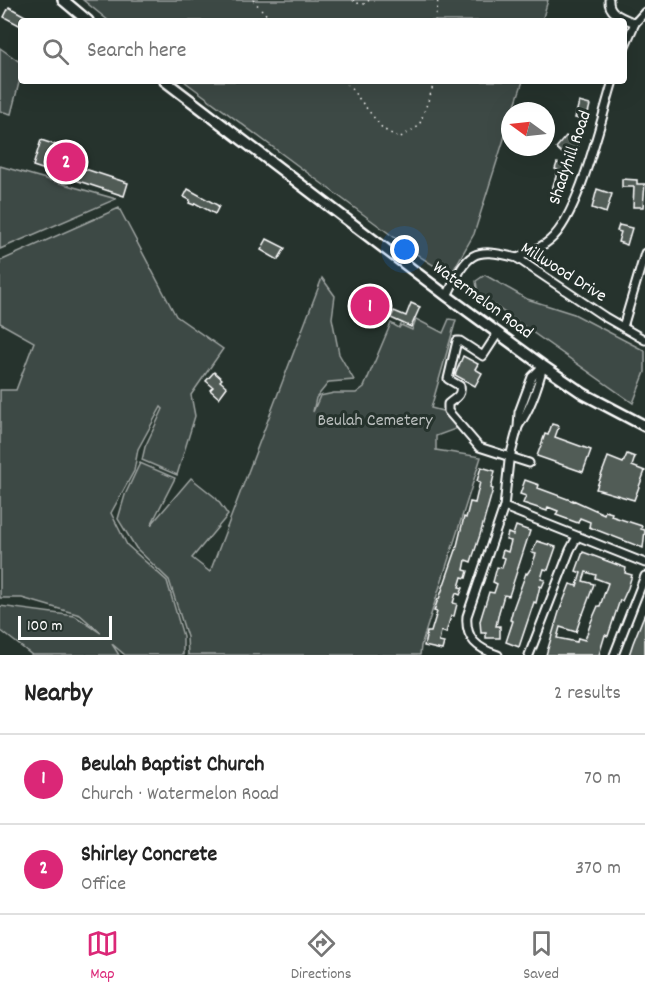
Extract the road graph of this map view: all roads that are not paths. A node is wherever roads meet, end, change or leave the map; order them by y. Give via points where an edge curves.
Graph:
1 (63, 0) edge
2 (609, 0) edge
3 (645, 12) edge
4 (84, 18) edge
5 (625, 18) edge
6 (627, 19) edge
7 (635, 23) junction
8 (627, 41) edge
9 (169, 84) edge
10 (612, 84) edge
11 (645, 253) edge
12 (517, 258) junction
13 (447, 296) junction
14 (623, 327) junction
15 (498, 333) junction
16 (645, 340) edge
17 (543, 366) junction
18 (644, 422) edge
19 (510, 456) junction
20 (529, 463) dead end
21 (504, 507) junction
22 (577, 537) junction
23 (645, 563) edge
24 (645, 576) edge
25 (498, 655) edge
26 (529, 655) edge
27 (614, 655) edge

1 - 4 main road
2 - 5 street via 612,11
3 - 7 street
6 - 7 street
7 - 8 street
9 - 13 main road, Watermelon Road
10 - 12 street, Shadyhill Road via 594,148 560,229 549,241
11 - 14 street
12 - 13 street, Millwood Drive via 485,252 471,257
12 - 14 street, Millwood Drive
13 - 15 main road, Watermelon Road
14 - 16 street, Millwood Drive
15 - 17 main road, Watermelon Road
15 - 19 street via 483,356 457,341 448,379 460,389 457,398 448,404 448,411 479,447
17 - 18 main road, Watermelon Road via 584,394
17 - 19 street
19 - 20 street
19 - 21 street
21 - 22 street
21 - 25 street via 466,624 476,645
22 - 23 street
22 - 26 street
24 - 27 street

